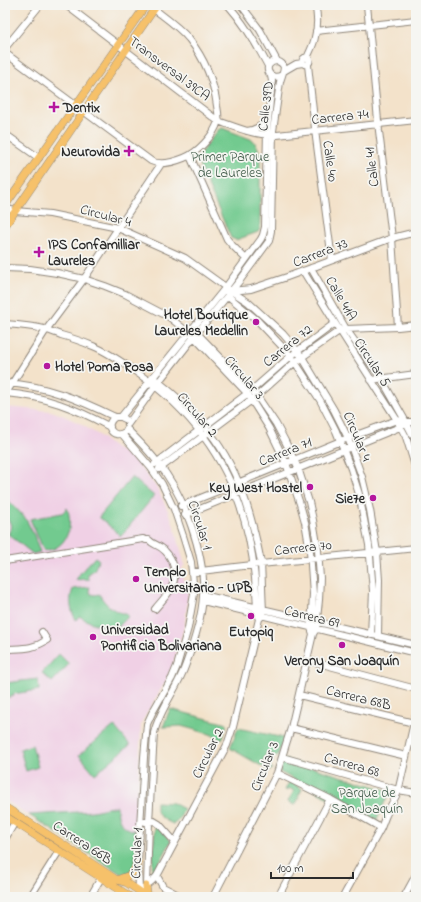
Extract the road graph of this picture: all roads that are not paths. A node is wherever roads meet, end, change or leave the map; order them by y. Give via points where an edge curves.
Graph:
1 (40, 5) edge
2 (66, 5) edge
3 (146, 5) edge
4 (228, 5) edge
5 (242, 5) edge
6 (316, 5) edge
7 (367, 5) edge
8 (156, 7) edge
9 (416, 20) edge
10 (369, 25) junction
11 (316, 31) junction
12 (118, 45) junction
13 (5, 48) edge
14 (126, 50) junction
15 (5, 53) edge
16 (280, 62) junction
17 (306, 62) junction
18 (296, 64) junction
19 (268, 66) junction
20 (283, 73) junction
21 (271, 76) junction
22 (76, 106) junction
23 (84, 112) junction
24 (268, 119) junction
25 (416, 120) edge
26 (218, 121) junction
27 (379, 124) junction
28 (245, 131) junction
29 (315, 131) junction
30 (5, 134) edge
31 (270, 135) junction
32 (190, 156) junction
33 (39, 158) junction
34 (161, 164) junction
35 (5, 207) edge
36 (15, 211) junction
37 (5, 226) edge
38 (118, 228) junction
39 (416, 232) edge
40 (392, 238) junction
41 (246, 259) junction
42 (332, 260) junction
43 (5, 268) edge
44 (311, 268) junction
45 (303, 271) junction
46 (84, 279) junction
47 (226, 287) junction
48 (248, 290) junction
49 (230, 293) junction
50 (248, 302) junction
51 (334, 323) junction
52 (5, 324) edge
53 (416, 325) edge
54 (398, 327) junction
55 (46, 330) junction
56 (190, 330) junction
57 (343, 330) junction
58 (195, 335) junction
59 (298, 351) junction
60 (291, 356) junction
61 (302, 357) junction
62 (295, 362) junction
63 (416, 374) edge
64 (381, 378) junction
65 (151, 379) junction
66 (371, 380) junction
67 (5, 383) edge
68 (13, 383) junction
69 (157, 384) junction
70 (250, 391) junction
71 (6, 393) edge
72 (326, 396) junction
73 (254, 398) junction
74 (320, 400) junction
75 (118, 417) junction
76 (396, 420) junction
77 (406, 422) junction
78 (416, 422) edge
79 (205, 426) junction
80 (110, 427) junction
81 (400, 427) junction
82 (126, 429) junction
83 (199, 430) junction
84 (209, 432) junction
85 (204, 436) junction
86 (348, 438) junction
87 (416, 441) edge
88 (340, 442) junction
89 (351, 446) junction
90 (343, 450) junction
91 (294, 460) junction
92 (286, 463) junction
93 (160, 465) junction
94 (298, 468) junction
95 (416, 469) edge
96 (153, 470) junction
97 (290, 472) junction
98 (239, 483) junction
99 (232, 485) junction
100 (242, 491) junction
101 (366, 492) junction
102 (236, 494) junction
103 (359, 494) junction
104 (309, 502) junction
105 (300, 504) junction
106 (184, 505) junction
107 (174, 509) junction
108 (187, 514) junction
109 (178, 518) junction
110 (416, 548) edge
111 (373, 552) junction
112 (319, 558) junction
113 (311, 559) junction
114 (5, 561) edge
115 (253, 564) junction
116 (261, 564) junction
117 (202, 571) junction
118 (192, 572) junction
119 (203, 598) junction
120 (155, 609) dead end
121 (260, 613) junction
122 (314, 622) junction
123 (313, 630) junction
124 (42, 632) dead end
125 (375, 636) junction
126 (416, 645) edge
127 (5, 648) edge
128 (416, 653) edge
129 (307, 660) junction
130 (416, 689) edge
131 (299, 695) junction
132 (416, 714) edge
133 (414, 723) junction
134 (291, 728) junction
135 (406, 756) junction
136 (282, 757) junction
137 (277, 773) junction
138 (398, 790) junction
139 (416, 793) edge
140 (330, 799) junction
141 (5, 808) edge
142 (5, 816) edge
143 (15, 822) junction
144 (140, 822) junction
145 (149, 822) junction
146 (380, 828) junction
147 (5, 837) edge
148 (175, 842) junction
149 (60, 851) junction
150 (138, 862) junction
151 (416, 875) edge
152 (157, 876) junction
153 (101, 878) junction
154 (117, 880) junction
155 (146, 886) junction
156 (123, 892) junction
157 (140, 894) edge
158 (30, 897) edge
159 (90, 897) edge
160 (131, 897) edge
161 (148, 897) edge
162 (182, 897) edge
163 (213, 897) edge
164 (278, 897) edge
165 (343, 897) edge
166 (404, 897) edge

1 - 13 street
2 - 12 street, Transversal 39CA
3 - 12 main road
4 - 19 street via 250,32
5 - 16 street
6 - 11 street, Calle 40
7 - 10 street, Calle 41
8 - 14 main road
8 - 26 street via 177,26 200,56 215,92
9 - 10 street
10 - 11 street
10 - 27 street, Calle 41
11 - 17 street, Calle 40
12 - 14 street, Transversal 39CA
12 - 22 main road
14 - 23 main road
14 - 26 street, Transversal 39CA
15 - 22 street
16 - 18 street
16 - 19 street via 272,62
16 - 20 street via 284,68
17 - 18 street
17 - 29 street, Calle 40
18 - 20 street
19 - 21 street
20 - 21 street via 277,77
20 - 31 street, Calle 39D
21 - 24 street, Calle 39D
22 - 23 street
22 - 33 main road
23 - 34 street via 151,161
23 - 36 main road
24 - 28 street via 260,127
24 - 31 street, Calle 39D
25 - 27 street, Carrera 74
26 - 28 street, Transversal 39CA
26 - 32 street via 207,140
27 - 29 street, Carrera 74
27 - 40 street, Calle 41
28 - 31 street, Transversal 39CA
29 - 31 street, Carrera 74
29 - 42 street, Calle 40
30 - 33 street
31 - 41 street, Calle 39D via 263,234
31 - 49 street, Calle 39D via 269,241
32 - 34 street
32 - 41 street via 227,239
33 - 35 main road
34 - 38 street
35 - 36 street, Circular 4
36 - 37 main road
36 - 38 street, Circular 4 via 50,214
38 - 46 street
38 - 47 street, Circular 4 via 185,258
39 - 40 street, Carrera 73
40 - 42 street, Carrera 73
40 - 54 street, Calle 41
41 - 47 street, Calle 39D
42 - 44 street, Carrera 73
43 - 46 street, Circular 3 via 30,269
44 - 45 street, Carrera 73
44 - 57 street, Calle 41A
45 - 48 street, Carrera 73
45 - 51 street, Circular 5
46 - 55 street
46 - 56 street, Circular 3 via 125,294
47 - 49 street, Circular 4
47 - 56 street
48 - 49 street, Carrera 73
48 - 50 street
49 - 50 street, Circular 4
49 - 58 street
49 - 60 street, Circular 4
50 - 59 street, Circular 4
51 - 57 street, Circular 5
51 - 59 street, Carrera 72
52 - 55 street, Circular 2
53 - 54 street
54 - 57 street
55 - 65 street, Circular 2 via 93,346
55 - 68 street
56 - 58 street, Circular 3
56 - 65 street
57 - 61 street, Carrera 72
57 - 64 street, Calle 41A
57 - 66 street, Circular 5
58 - 69 street
58 - 70 street, Circular 3
59 - 60 street, Carrera 72
59 - 61 street, Circular 4
60 - 62 street, Circular 4
60 - 70 street, Carrera 72
61 - 62 street, Carrera 72
61 - 72 street, Circular 4
62 - 73 street, Carrera 72
62 - 74 street, Circular 4
63 - 64 street
64 - 66 street
64 - 77 street, Calle 41A
65 - 69 street, Circular 2
65 - 75 street
66 - 76 street, Circular 5
67 - 68 street
68 - 71 street
68 - 75 street via 66,395
69 - 79 street, Circular 2 via 187,406
69 - 82 street
69 - 83 street, Circular 2
70 - 73 street, Circular 3
70 - 79 street, Carrera 72
71 - 80 street via 64,404
72 - 74 street
72 - 86 street, Circular 4
73 - 84 street, Carrera 72
73 - 91 street, Circular 3 via 276,424
73 - 92 street, Circular 3
74 - 88 street, Circular 4
75 - 80 street via 111,421
75 - 82 street via 125,419
76 - 77 street
76 - 81 street, Circular 5
76 - 86 street, Carrera 71
77 - 78 street
77 - 81 street, Carrera 71
77 - 87 street, Calle 41A
79 - 83 street, Carrera 72
79 - 84 street, Circular 2
80 - 82 street via 114,434 120,435
81 - 89 street, Carrera 71
81 - 95 street, Circular 5 via 406,437
82 - 93 street, Circular 1
82 - 96 street, Circular 1
83 - 85 street, Circular 2
83 - 93 street, Carrera 72
84 - 85 street, Carrera 72
84 - 98 street, Circular 2 via 224,453
85 - 93 street, Carrera 72
85 - 99 street, Circular 2
86 - 88 street, Carrera 71
86 - 89 street, Circular 4
88 - 90 street, Circular 4
88 - 91 street, Carrera 71
89 - 90 street, Carrera 71
89 - 101 street, Circular 4
90 - 94 street, Carrera 71
90 - 103 street, Circular 4
91 - 92 street, Carrera 71
91 - 94 street, Circular 3
92 - 97 street, Circular 3
92 - 98 street, Carrera 71
93 - 96 street, Carrera 72
93 - 106 street, Circular 1
94 - 97 street, Carrera 71
94 - 104 street, Circular 3
96 - 107 street, Circular 1
97 - 100 street, Carrera 71
97 - 105 street, Circular 3
98 - 99 street, Carrera 71
98 - 100 street, Circular 2
99 - 102 street, Circular 2
99 - 106 street, Carrera 71
100 - 102 street, Carrera 71
100 - 116 street, Circular 2
101 - 103 street
101 - 111 street, Circular 4 via 372,520
102 - 108 street, Carrera 71
102 - 115 street, Circular 2 via 246,526
103 - 111 street, Circular 4
104 - 105 street
104 - 112 street, Circular 3
105 - 113 street, Circular 3
106 - 107 street, Carrera 71
106 - 108 street, Circular 1
107 - 109 street, Circular 1
108 - 109 street, Carrera 71
108 - 117 street, Circular 1
109 - 118 street, Circular 1
110 - 111 street, Carrera 70
111 - 112 street, Carrera 70
111 - 125 street, Circular 4
112 - 113 street, Carrera 70
112 - 122 street, Circular 3 via 320,589
113 - 116 street, Carrera 70
113 - 122 street, Circular 3
114 - 120 street via 145,541 160,546 170,556 173,564 174,584
115 - 116 street, Carrera 70
115 - 117 street, Carrera 70
115 - 121 street, Circular 2
116 - 121 street, Circular 2
117 - 118 street, Carrera 70
117 - 119 street, Circular 1
118 - 144 street, Circular 1 via 194,594 181,653 172,678 147,724
119 - 121 street, Carrera 69
119 - 145 street, Circular 1 via 186,667 158,719 154,733
121 - 122 street, Carrera 69
121 - 123 street, Carrera 69
121 - 148 street, Circular 2 via 230,737
122 - 123 street, Circular 3
122 - 125 street, Carrera 69
123 - 128 street, Carrera 69
123 - 129 street, Circular 3
124 - 127 street via 47,640 39,645 30,648
125 - 126 street, Carrera 69
129 - 130 street
129 - 131 street, Circular 3
131 - 133 street, Carrera 68B
131 - 134 street, Circular 3
132 - 133 street
133 - 135 street
134 - 135 street
134 - 136 street, Circular 3
135 - 138 street
136 - 137 street, Circular 3
136 - 138 street, Carrera 68
137 - 140 street
137 - 163 street, Circular 3
138 - 139 street, Carrera 68
138 - 146 street
140 - 146 street
140 - 164 street
141 - 154 main road, Carrera 66B
142 - 143 main road, Carrera 66B
143 - 147 street
143 - 149 main road, Carrera 66B
144 - 145 street
144 - 150 street, Circular 1
145 - 148 street via 159,824
145 - 155 street, Circular 1
146 - 165 street
148 - 152 street, Circular 2
149 - 153 main road, Carrera 66B
149 - 158 street
150 - 154 main road via 128,877
150 - 157 street, Circular 1
151 - 166 street
152 - 155 street, Circular 2
152 - 162 street via 163,887
153 - 156 main road, Carrera 66B
153 - 159 street
154 - 157 main road, Carrera 66B via 127,883
155 - 157 street, Circular 1
155 - 161 main road
156 - 157 main road
156 - 160 main road, Carrera 66B
157 - 161 main road, Carrera 66B

